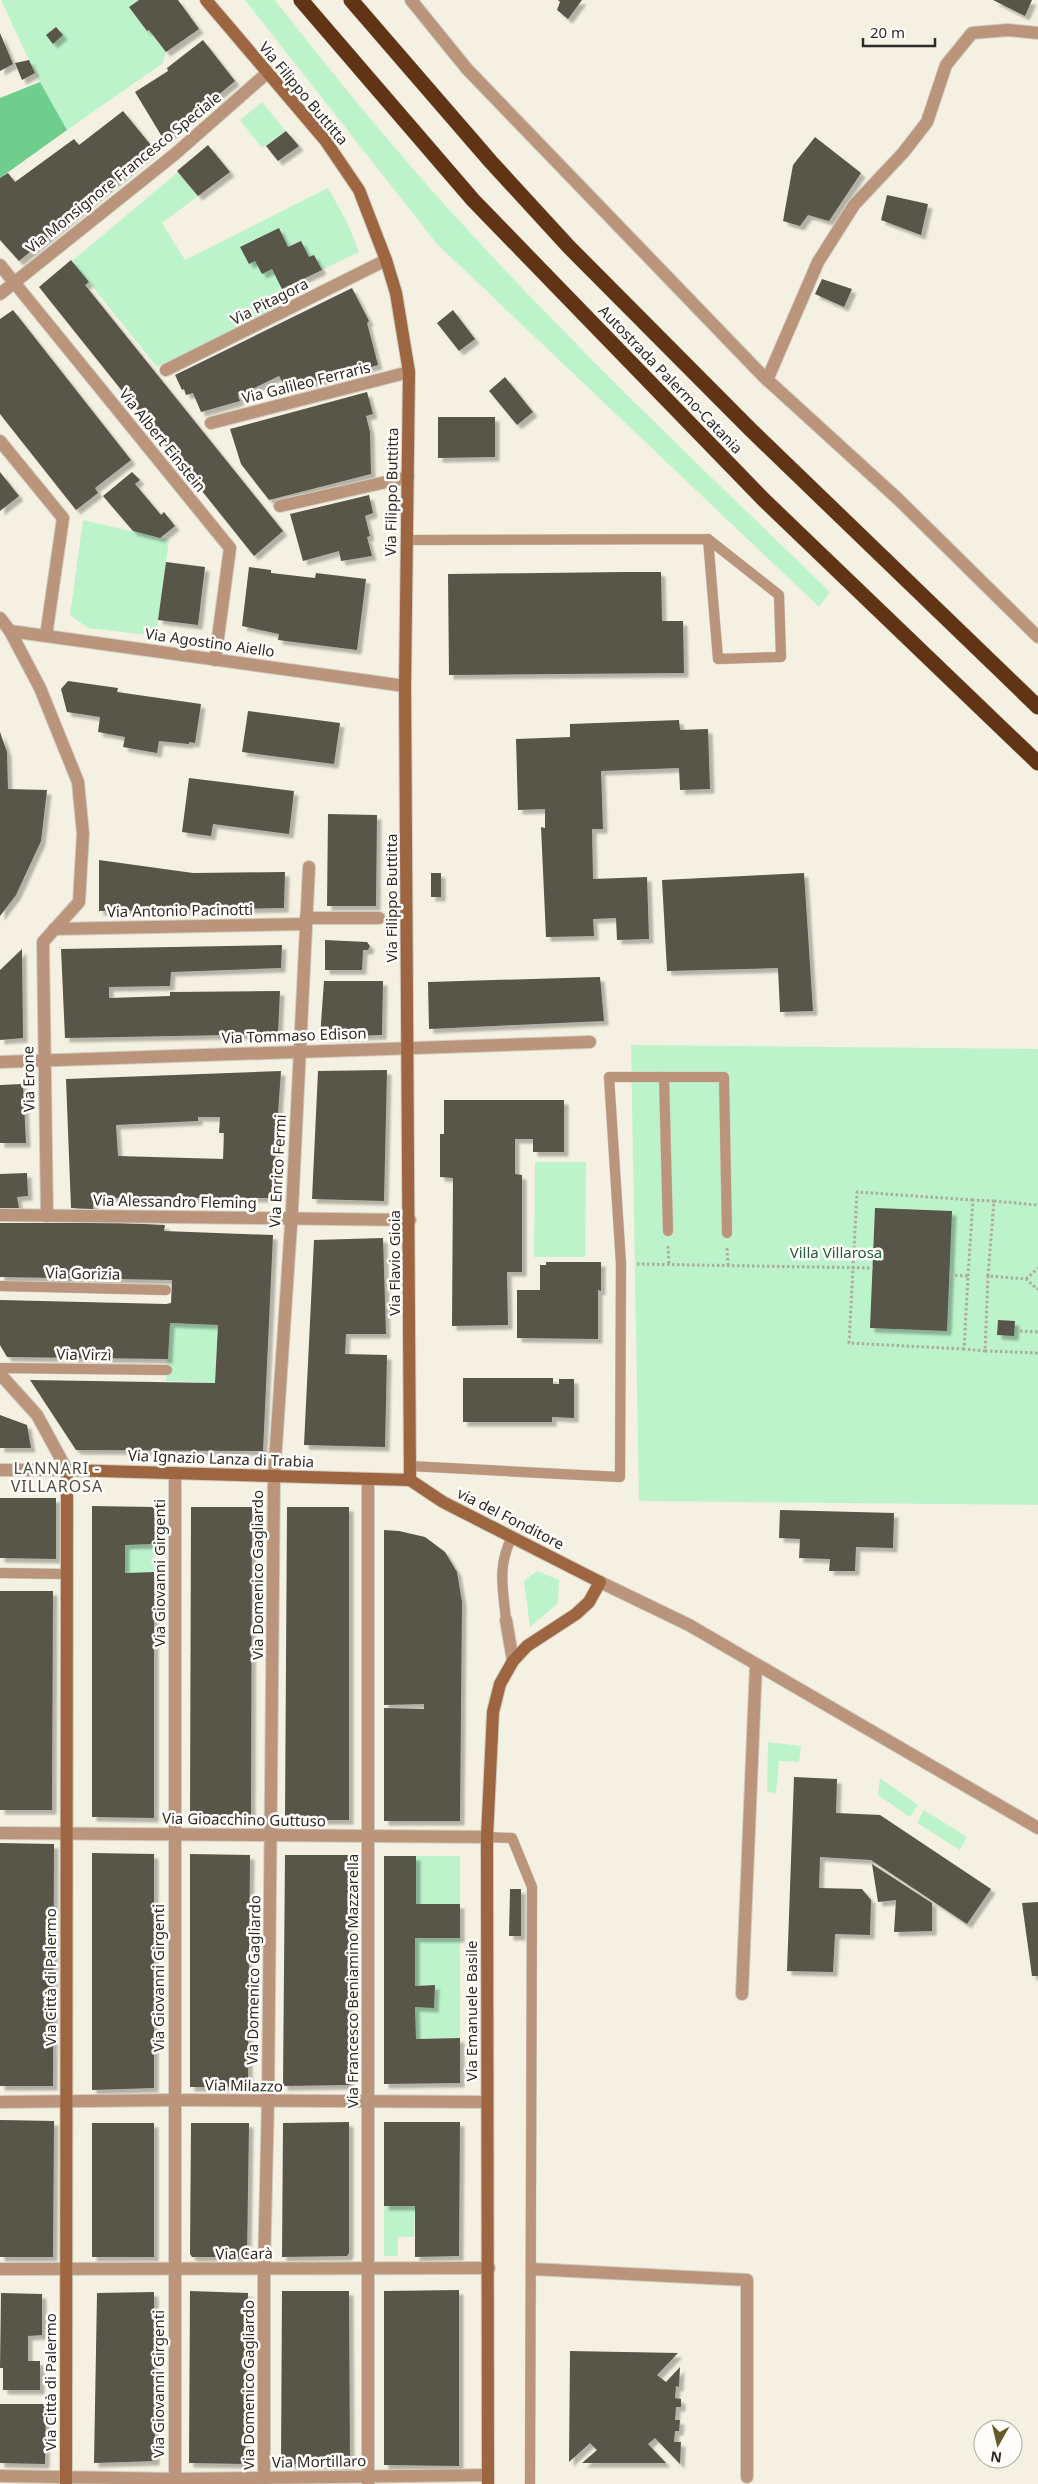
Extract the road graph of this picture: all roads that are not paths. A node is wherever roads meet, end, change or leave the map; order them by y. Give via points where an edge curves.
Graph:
1 (206, 0) edge
2 (301, 0) edge
3 (351, 0) edge
4 (411, 0) edge
5 (1038, 33) edge
6 (266, 74) junction
7 (386, 260) junction
8 (0, 265) edge
9 (14, 282) junction
10 (0, 294) edge
11 (166, 370) dead end
12 (409, 372) junction
13 (768, 380) junction
14 (211, 423) dead end
15 (0, 441) edge
16 (408, 477) junction
17 (280, 506) dead end
18 (708, 539) junction
19 (407, 540) junction
20 (0, 618) edge
21 (10, 631) junction
22 (46, 636) junction
23 (1038, 637) edge
24 (215, 660) junction
25 (405, 686) junction
26 (1038, 707) edge
27 (1038, 763) edge
28 (309, 867) dead end
29 (379, 918) dead end
30 (306, 921) junction
31 (54, 929) junction
32 (590, 1042) dead end
33 (408, 1047) junction
34 (298, 1051) junction
35 (44, 1061) junction
36 (0, 1062) edge
37 (664, 1077) junction
38 (0, 1215) edge
39 (47, 1216) junction
40 (291, 1219) junction
41 (410, 1220) junction
42 (668, 1231) dead end
43 (727, 1233) dead end
44 (0, 1286) edge
45 (166, 1290) dead end
46 (0, 1368) edge
47 (167, 1370) dead end
48 (0, 1374) edge
49 (410, 1466) junction
50 (0, 1470) edge
51 (67, 1470) junction
52 (176, 1473) junction
53 (274, 1476) junction
54 (368, 1479) junction
55 (410, 1480) junction
56 (512, 1537) junction
57 (0, 1573) edge
58 (66, 1574) junction
59 (600, 1582) junction
60 (506, 1620) joint
61 (513, 1662) junction
62 (756, 1665) junction
63 (1038, 1828) edge
64 (0, 1833) edge
65 (66, 1834) junction
66 (175, 1834) junction
67 (271, 1835) junction
68 (368, 1837) junction
69 (487, 1837) junction
70 (742, 1994) dead end
71 (174, 2100) junction
72 (66, 2101) junction
73 (268, 2101) junction
74 (0, 2102) edge
75 (368, 2102) junction
76 (487, 2102) junction
77 (264, 2268) junction
78 (489, 2268) junction
79 (0, 2269) edge
80 (368, 2269) junction
81 (532, 2269) junction
82 (66, 2270) junction
83 (174, 2270) junction
84 (0, 2476) edge
85 (747, 2477) dead end
86 (488, 2479) edge
87 (66, 2480) edge
88 (368, 2480) edge
89 (264, 2481) edge
90 (175, 2482) edge
91 (530, 2484) edge

1 - 6 main road, Via Filippo Buttitta
2 - 27 highway, Autostrada Palermo-Catania via 494,222 764,500
3 - 26 highway, Autostrada Palermo-Catania via 569,247 750,429
4 - 13 street via 474,76
5 - 13 street via 1008,30 972,33 946,65 927,122 854,205 818,262
6 - 7 main road, Via Filippo Buttitta via 325,140 359,190
6 - 9 street, Via Monsignore Francesco Speciale via 175,154
7 - 11 street, Via Pitagora
7 - 12 main road, Via Filippo Buttitta via 396,293
8 - 9 street, Via Albert Einstein
9 - 10 street, Via Monsignore Francesco Speciale
9 - 24 street, Via Albert Einstein via 230,548
12 - 14 street, Via Galileo Ferraris
12 - 16 main road, Via Filippo Buttitta
13 - 23 street via 898,499
15 - 22 street via 62,518
16 - 17 street
16 - 19 main road, Via Filippo Buttitta
18 - 18 lane via 718,659 781,657 780,595
18 - 19 lane
19 - 25 main road, Via Filippo Buttitta
20 - 21 street
21 - 22 street, Via Agostino Aiello
21 - 31 street via 40,688 78,782 83,834 79,902
22 - 24 street, Via Agostino Aiello
24 - 25 street, Via Agostino Aiello
25 - 33 main road, Via Filippo Buttitta
28 - 30 street, Via Enrico Fermi
29 - 30 street, Via Antonio Pacinotti
30 - 31 street, Via Antonio Pacinotti
30 - 34 street, Via Enrico Fermi
31 - 35 street, Via Erone via 42,942
32 - 33 street, Via Tommaso Edison
33 - 34 street, Via Tommaso Edison
33 - 41 main road, Via Flavio Gioia
34 - 35 street, Via Tommaso Edison
34 - 40 street, Via Enrico Fermi
35 - 36 street, Via Tommaso Edison
35 - 39 street, Via Erone
37 - 42 lane
37 - 43 lane via 724,1077
37 - 49 lane via 609,1077 621,1264 620,1477
38 - 39 street, Via Alessandro Fleming
39 - 40 street, Via Alessandro Fleming
40 - 41 street, Via Alessandro Fleming
40 - 53 street, Via Enrico Fermi
41 - 49 main road, Via Flavio Gioia
44 - 45 lane, Via Gorizia
46 - 47 lane, Via Virzì
48 - 51 street via 37,1415
49 - 55 main road, Via Flavio Gioia
50 - 51 street, Via Ignazio Lanza di Trabia
51 - 52 main road, Via Ignazio Lanza di Trabia
51 - 58 main road, Via Città di Palermo
52 - 53 main road, Via Ignazio Lanza di Trabia
52 - 66 street, Via Giovanni Girgenti
53 - 54 main road, Via Ignazio Lanza di Trabia
53 - 67 street, Via Domenico Gagliardo
54 - 55 main road, Via Ignazio Lanza di Trabia
54 - 68 street, Via Francesco Beniamino Mazzarella
55 - 56 main road, via del Fonditore via 443,1502
56 - 59 main road, via del Fonditore
56 - 60 lane via 501,1568
57 - 58 lane
58 - 65 main road, Via Città di Palermo
59 - 61 main road, Via Emanuele Basile via 589,1602 576,1614 527,1646
59 - 62 street via 688,1625
60 - 61 street
61 - 69 main road, Via Emanuele Basile via 500,1684 493,1712
62 - 63 street
62 - 70 street
64 - 65 street, Via Gioacchino Guttuso
65 - 66 street, Via Gioacchino Guttuso
65 - 72 main road, Via Città di Palermo
66 - 67 street, Via Gioacchino Guttuso
66 - 71 street, Via Giovanni Girgenti
67 - 68 street, Via Gioacchino Guttuso
67 - 73 street, Via Domenico Gagliardo
68 - 69 street, Via Gioacchino Guttuso
68 - 75 street, Via Francesco Beniamino Mazzarella
69 - 76 main road, Via Emanuele Basile
69 - 81 lane via 512,1838 532,1887
71 - 72 street, Via Milazzo
71 - 73 street, Via Milazzo
71 - 83 street, Via Giovanni Girgenti
72 - 74 street, Via Milazzo
72 - 82 main road, Via Città di Palermo
73 - 75 street, Via Milazzo
73 - 77 street, Via Domenico Gagliardo
75 - 76 street, Via Milazzo
75 - 80 street, Via Francesco Beniamino Mazzarella
76 - 78 main road, Via Emanuele Basile
77 - 80 street, Via Carà
77 - 83 street, Via Carà
77 - 89 street, Via Domenico Gagliardo
78 - 80 street, Via Carà
78 - 86 main road, Via Emanuele Basile
79 - 82 street, Via Carà
80 - 88 street, Via Francesco Beniamino Mazzarella
81 - 85 street via 747,2280
81 - 91 lane
82 - 83 street, Via Carà
82 - 87 main road, Via Città di Palermo
83 - 90 street, Via Giovanni Girgenti
84 - 87 street, Via Mortillaro
86 - 88 street, Via Mortillaro
87 - 90 street, Via Mortillaro
88 - 89 street, Via Mortillaro
89 - 90 street, Via Mortillaro

